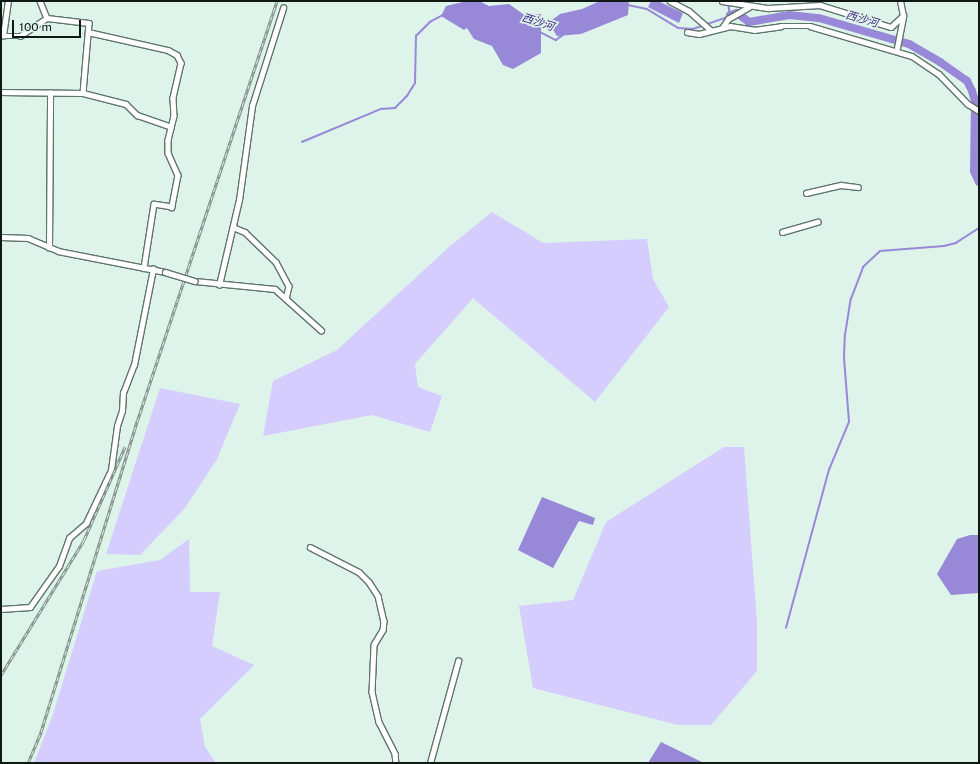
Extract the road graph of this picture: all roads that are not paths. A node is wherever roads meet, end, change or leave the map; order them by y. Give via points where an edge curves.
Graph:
1 (8, 1) edge
2 (40, 1) edge
3 (670, 1) edge
4 (722, 1) edge
5 (900, 1) edge
6 (749, 7) junction
7 (283, 8) dead end
8 (903, 16) junction
9 (47, 18) junction
10 (722, 28) junction
11 (711, 30) junction
12 (88, 32) junction
13 (687, 32) dead end
14 (2, 36) edge
15 (896, 48) dead end
16 (1, 92) edge
17 (50, 93) junction
18 (83, 93) junction
19 (979, 111) edge
20 (171, 127) junction
21 (858, 187) dead end
22 (806, 193) dead end
23 (818, 222) dead end
24 (232, 227) junction
25 (782, 232) dead end
26 (1, 237) edge
27 (50, 248) junction
28 (144, 268) junction
29 (153, 269) junction
30 (219, 285) junction
31 (286, 299) junction
32 (321, 330) dead end
33 (310, 547) dead end
34 (1, 609) edge
35 (458, 661) dead end
36 (396, 763) edge
37 (430, 763) edge

1 - 14 street
2 - 9 street
3 - 11 street via 690,11
4 - 6 street
5 - 8 street
6 - 8 street via 820,4 891,27
6 - 10 street via 728,19
7 - 24 street via 252,106 245,165
8 - 15 street
9 - 12 street via 89,23
9 - 14 street via 20,36
10 - 11 street
10 - 19 street via 730,26 754,30 810,26 912,56 939,74 968,104
11 - 13 street via 699,34
12 - 18 street
12 - 20 street via 168,50 177,55 181,63 173,98
16 - 17 street
17 - 18 street
17 - 27 street
18 - 20 street via 126,104 137,115
20 - 28 street via 168,153 178,175 172,207 154,204
21 - 22 street via 841,185
23 - 25 street
24 - 30 street
24 - 31 street via 245,232 276,262 290,286
26 - 27 street via 28,238
27 - 28 street
28 - 29 street
29 - 30 street, bridge via 195,282
29 - 34 street via 134,365 123,392 111,470 86,523 69,538 59,566 30,607
30 - 31 street via 275,289
31 - 32 street
33 - 36 street via 359,572 378,596 384,621 383,630 374,645 372,692 379,722 395,754
35 - 37 street

